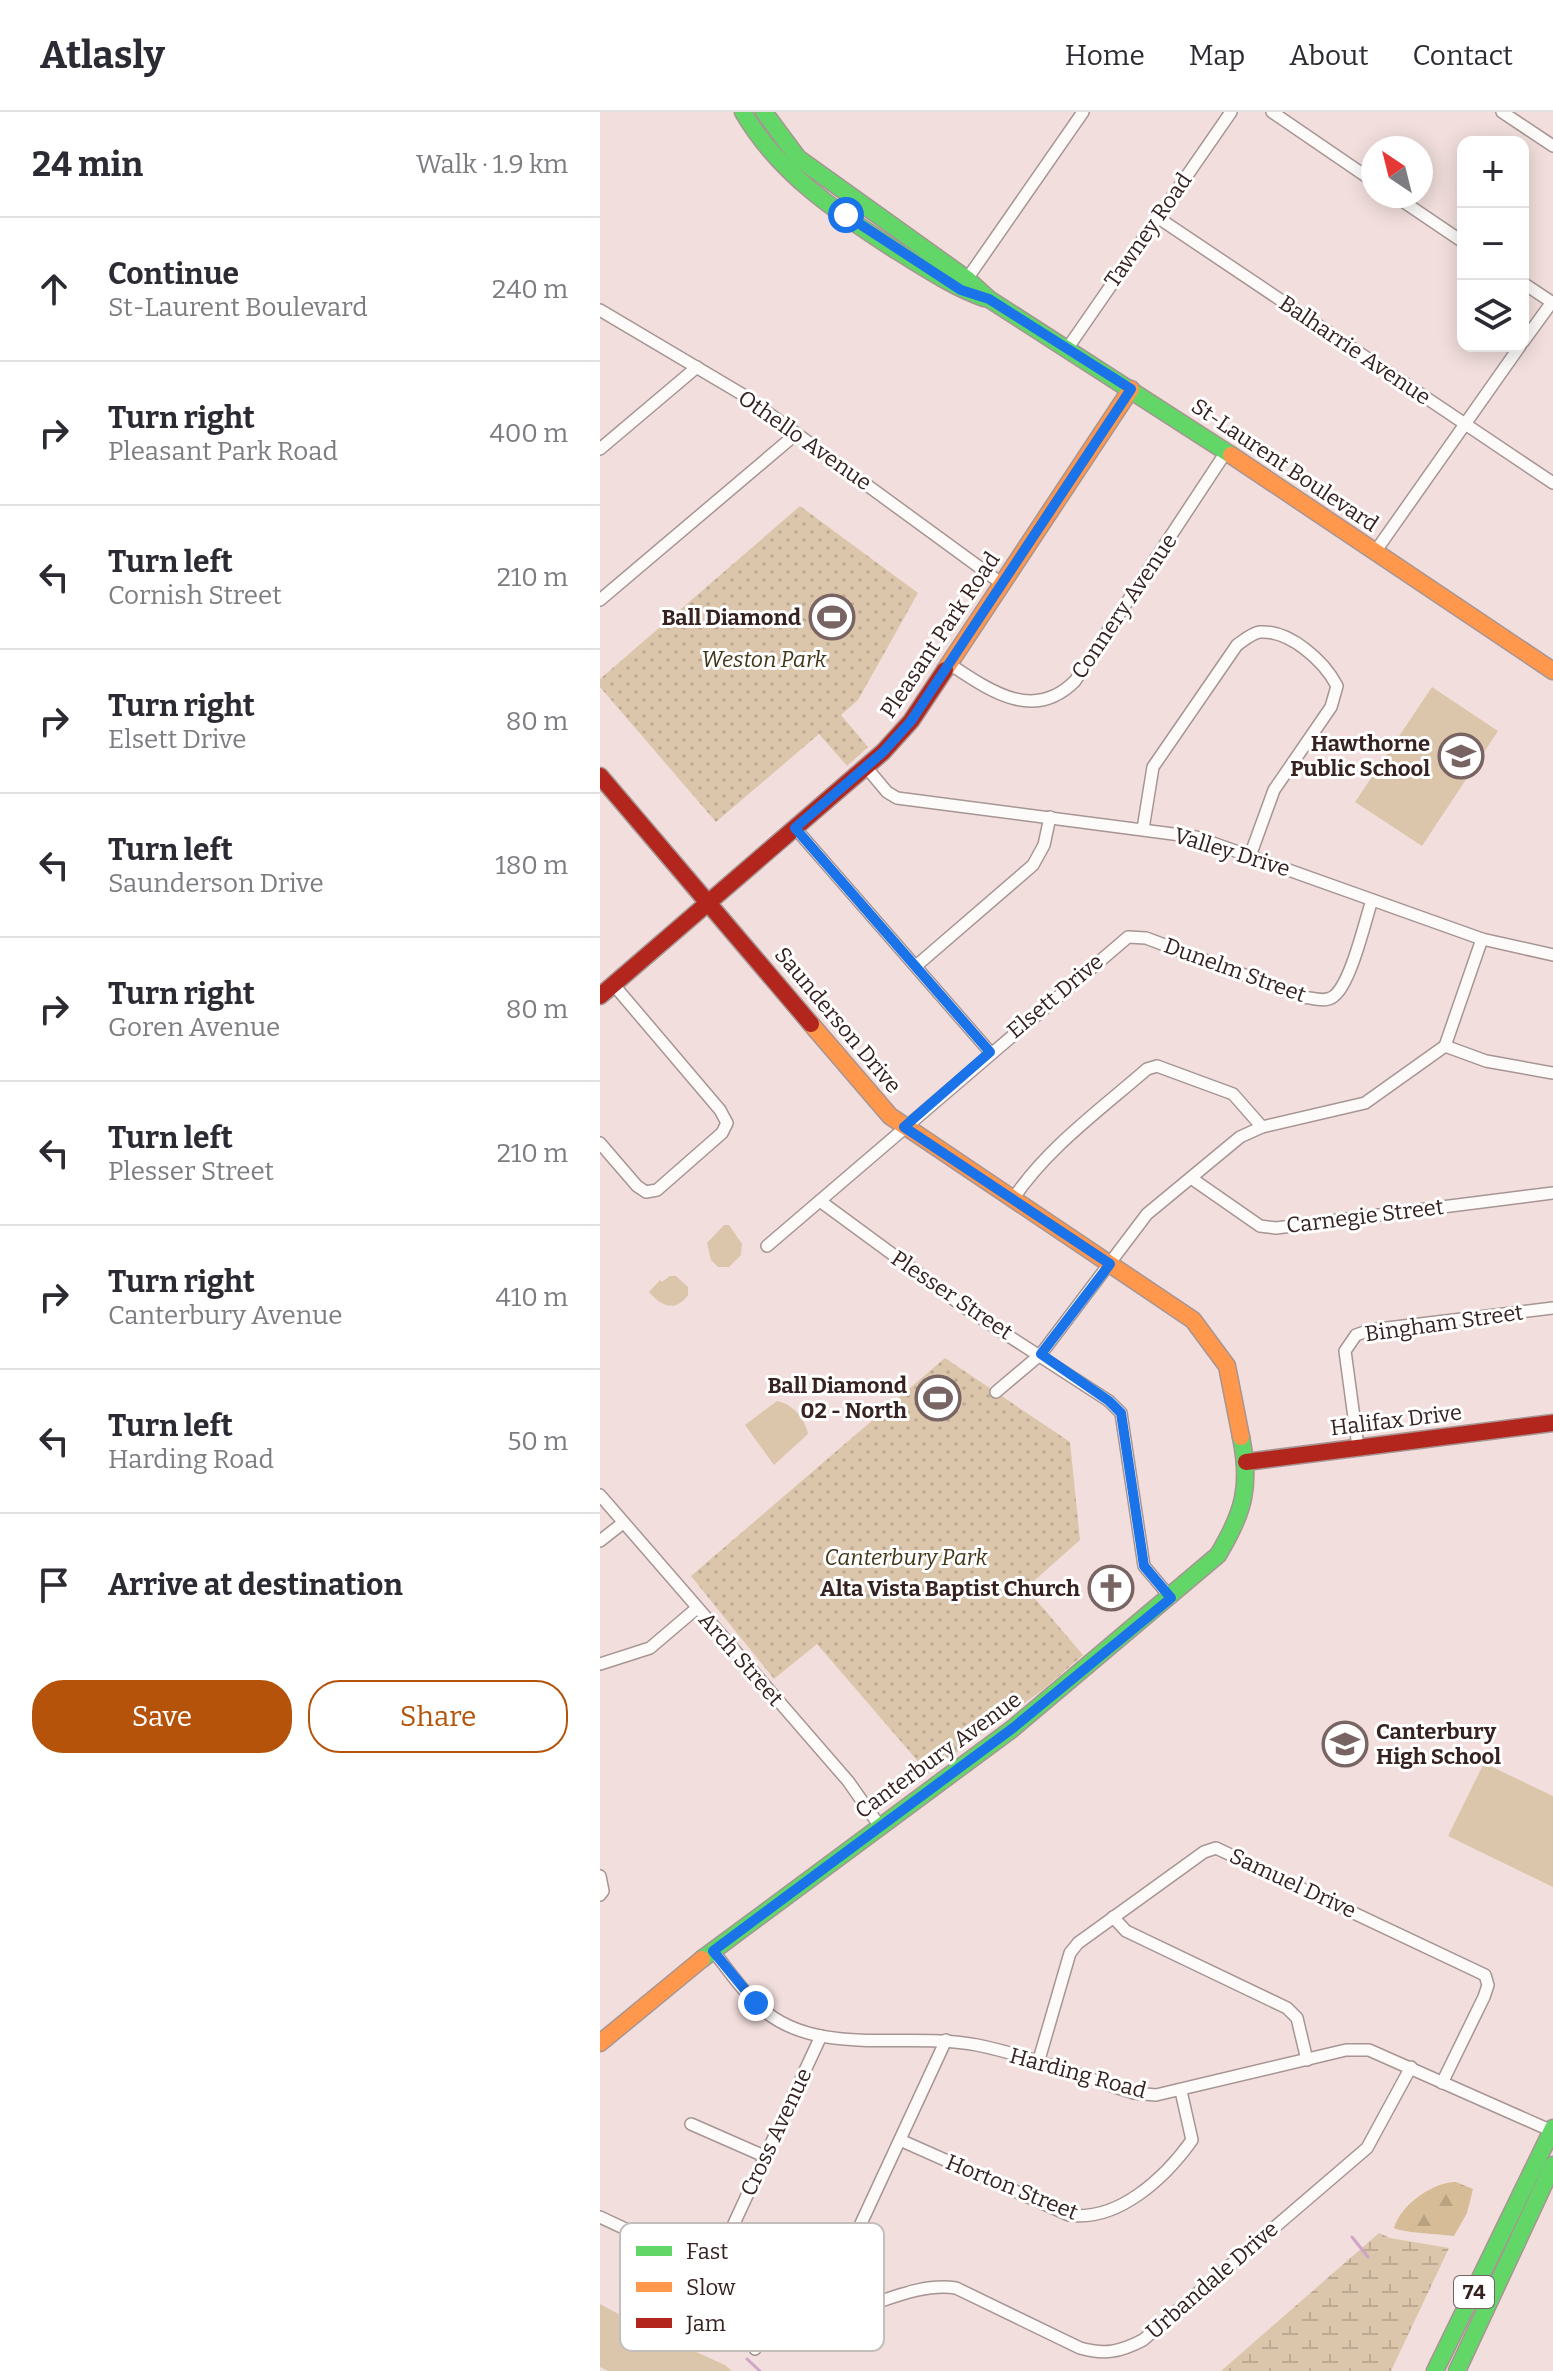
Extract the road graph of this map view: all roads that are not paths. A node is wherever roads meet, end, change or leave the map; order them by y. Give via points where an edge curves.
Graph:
1 (735, 112) edge
2 (764, 112) edge
3 (1083, 112) edge
4 (1231, 112) edge
5 (1272, 112) edge
6 (1502, 112) edge
7 (746, 118) edge
8 (1553, 146) edge
9 (1361, 173) edge
10 (851, 208) junction
11 (1413, 208) edge
12 (1157, 217) junction
13 (1457, 238) edge
14 (967, 279) junction
15 (1529, 287) edge
16 (989, 299) junction
17 (1552, 302) edge
18 (600, 310) edge
19 (1529, 334) edge
20 (1067, 349) junction
21 (1516, 352) edge
22 (697, 367) junction
23 (1131, 389) junction
24 (1465, 424) junction
25 (796, 434) junction
26 (600, 448) edge
27 (1226, 452) junction
28 (1553, 483) edge
29 (1375, 552) junction
30 (1001, 583) junction
31 (600, 600) edge
32 (948, 663) junction
33 (1553, 671) edge
34 (866, 767) junction
35 (600, 776) edge
36 (1050, 817) junction
37 (795, 828) junction
38 (1143, 829) junction
39 (1250, 856) junction
40 (1372, 900) junction
41 (708, 901) junction
42 (1128, 937) joint
43 (1482, 939) junction
44 (1553, 955) edge
45 (916, 966) junction
46 (613, 984) junction
47 (600, 996) edge
48 (1445, 1046) junction
49 (990, 1052) junction
50 (1553, 1073) edge
51 (904, 1127) junction
52 (1262, 1127) junction
53 (600, 1143) edge
54 (1191, 1178) junction
55 (1553, 1193) edge
56 (1013, 1199) junction
57 (820, 1201) junction
58 (767, 1246) dead end
59 (1110, 1264) junction
60 (1553, 1308) edge
61 (1041, 1354) junction
62 (996, 1392) dead end
63 (1553, 1423) edge
64 (1358, 1447) junction
65 (1246, 1462) junction
66 (600, 1495) edge
67 (623, 1523) junction
68 (600, 1541) edge
69 (1171, 1598) junction
70 (697, 1608) junction
71 (600, 1664) edge
72 (879, 1825) junction
73 (600, 1876) edge
74 (600, 1895) edge
75 (1113, 1917) junction
76 (713, 1951) junction
77 (821, 2036) junction
78 (946, 2040) junction
79 (600, 2043) edge
80 (1307, 2060) junction
81 (1038, 2063) junction
82 (1411, 2067) junction
83 (1442, 2083) junction
84 (1181, 2091) junction
85 (691, 2124) dead end
86 (1553, 2130) edge
87 (900, 2140) junction
88 (764, 2156) junction
89 (1553, 2165) edge
90 (600, 2217) edge
91 (734, 2223) edge
92 (861, 2223) edge
93 (620, 2227) edge
94 (1483, 2275) junction
95 (1499, 2284) junction
96 (884, 2301) edge
97 (1435, 2371) edge
98 (1457, 2371) edge

1 - 7 street, St-Laurent Boulevard
2 - 10 street, St-Laurent Boulevard via 798,158
3 - 14 street
4 - 12 street, Tawney Road
5 - 9 street
6 - 8 street
7 - 10 street, St-Laurent Boulevard via 786,171
10 - 14 street, St-Laurent Boulevard
10 - 16 street, St-Laurent Boulevard via 961,290
11 - 13 street
12 - 20 street, Tawney Road
12 - 24 street, Balharrie Avenue
14 - 16 street, St-Laurent Boulevard
15 - 17 street
16 - 20 street, St-Laurent Boulevard
17 - 19 street
18 - 22 street, Othello Avenue
20 - 23 street, St-Laurent Boulevard
21 - 24 street
22 - 25 street, Othello Avenue
22 - 26 street
23 - 27 street, St-Laurent Boulevard
23 - 30 street, Pleasant Park Road
24 - 28 street, Balharrie Avenue
24 - 29 street
25 - 30 street, Othello Avenue
25 - 31 street
27 - 29 street, St-Laurent Boulevard
27 - 32 street, Connery Avenue via 1060,696 1037,701 1004,697
29 - 33 street, St-Laurent Boulevard
30 - 32 street, Pleasant Park Road
32 - 34 street, Pleasant Park Road via 911,721
34 - 36 street, Valley Drive via 897,798
34 - 37 street, Pleasant Park Road
35 - 41 street, Saunderson Drive
36 - 38 street, Valley Drive
36 - 45 street via 1033,865
37 - 41 street, Pleasant Park Road
37 - 45 street
38 - 39 street, Valley Drive via 1196,837
38 - 39 street via 1153,767 1237,645 1256,632 1279,633 1327,667 1337,686 1331,707 1274,790
39 - 40 street, Valley Drive
40 - 42 street, Dunelm Street via 1344,983 1335,996 1324,1000 1303,997 1146,938
40 - 43 street, Valley Drive
41 - 46 street, Pleasant Park Road
41 - 51 street, Saunderson Drive
42 - 49 street, Elsett Drive
43 - 44 street, Valley Drive
43 - 48 street
45 - 49 street
46 - 47 street, Pleasant Park Road
46 - 53 street via 727,1123 657,1190 646,1192
48 - 50 street via 1486,1061
48 - 52 street via 1365,1103
49 - 51 street, Elsett Drive
51 - 56 street, Saunderson Drive
51 - 57 street, Elsett Drive
52 - 54 street via 1240,1137
52 - 56 street via 1233,1094 1157,1066 1052,1150
54 - 55 street, Carnegie Street via 1260,1226 1276,1228
54 - 59 street via 1147,1214
56 - 59 street, Saunderson Drive
57 - 58 street, Elsett Drive
57 - 61 street, Plesser Street via 967,1309
59 - 61 street
59 - 65 street, Saunderson Drive via 1193,1320 1211,1340 1227,1366
60 - 64 street, Bingham Street via 1356,1335 1345,1351
61 - 62 street
61 - 69 street, Plesser Street via 1121,1413 1144,1566
63 - 64 street, Halifax Drive
64 - 65 street, Halifax Drive
65 - 69 street, Canterbury Avenue via 1245,1500 1236,1526 1218,1555
66 - 67 street, Arch Street
67 - 68 street
67 - 70 street, Arch Street
69 - 72 street, Canterbury Avenue via 1013,1728
70 - 71 street via 650,1648
70 - 72 street, Arch Street via 848,1781
72 - 76 street, Canterbury Avenue
73 - 74 street
75 - 80 street via 1126,1931 1287,2008 1297,2018
75 - 81 street, Samuel Drive via 1070,1953
75 - 83 street, Samuel Drive via 1216,1848 1474,1968 1485,1975 1488,1985
76 - 77 street, Harding Road via 759,2006 781,2023
76 - 79 street, Canterbury Avenue
77 - 78 street, Harding Road
77 - 88 street, Cross Avenue
78 - 81 street, Harding Road
78 - 87 street
80 - 82 street, Harding Road via 1369,2050
80 - 84 street, Harding Road
81 - 84 street, Harding Road via 1134,2093
82 - 83 street, Harding Road
82 - 96 street, Urbandale Drive via 1367,2148 1143,2340 1123,2351 1101,2354 1080,2348 956,2288 935,2285
83 - 86 street, Harding Road
84 - 87 street, Horton Street via 1192,2140 1129,2200 1090,2218 1069,2215
85 - 88 street
86 - 94 street, 74
87 - 92 street
88 - 91 street, Cross Avenue
89 - 95 street, 74
90 - 93 street, Urbandale Drive
94 - 95 street
94 - 97 street, 74
95 - 98 street, 74

